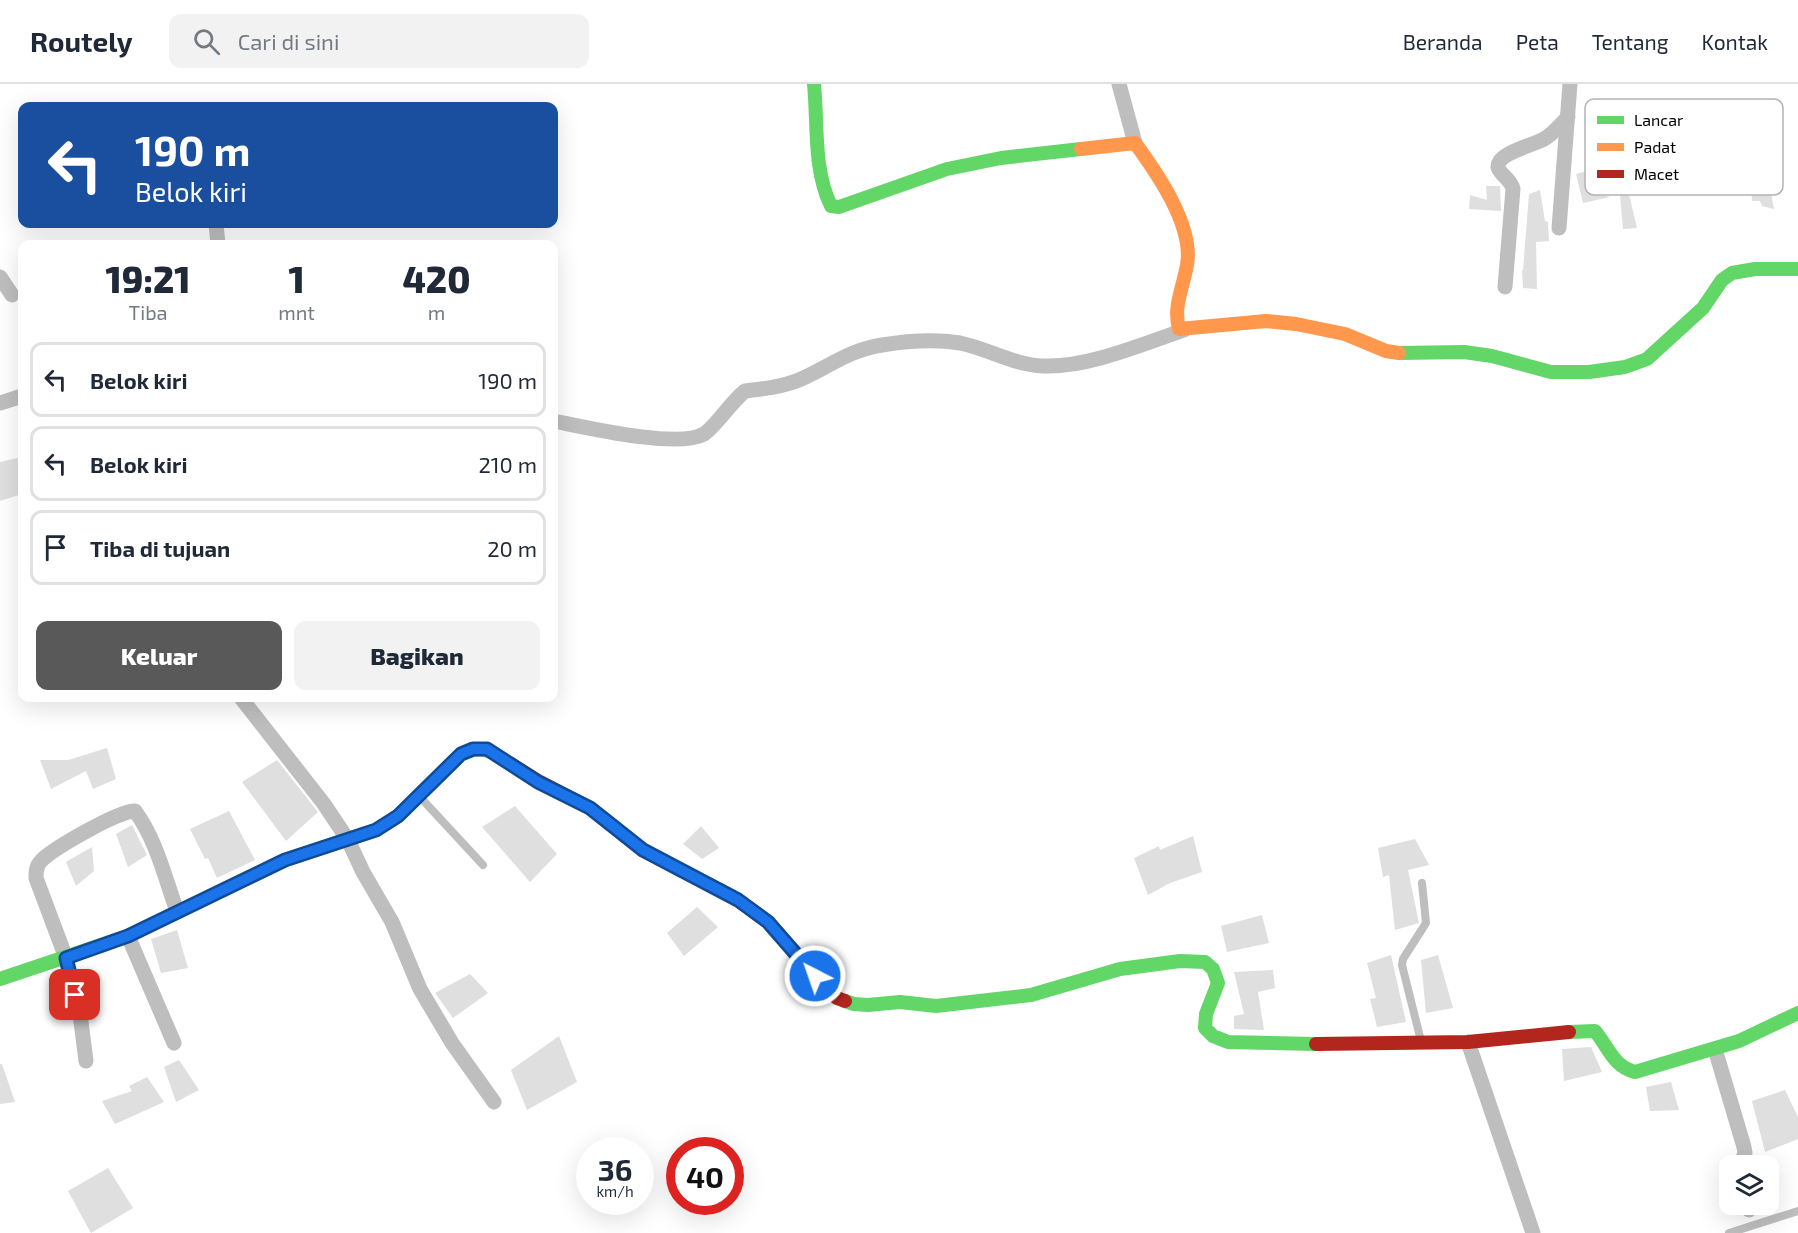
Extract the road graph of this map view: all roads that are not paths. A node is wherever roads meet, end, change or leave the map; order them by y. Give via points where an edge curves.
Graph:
1 (814, 84) edge
2 (1119, 84) edge
3 (1570, 84) edge
4 (1568, 117) junction
5 (1135, 143) junction
6 (1559, 228) dead end
7 (1798, 269) edge
8 (0, 278) edge
9 (1505, 287) dead end
10 (12, 295) dead end
11 (1184, 330) junction
12 (18, 397) edge
13 (0, 403) edge
14 (558, 422) edge
15 (244, 702) edge
16 (419, 796) junction
17 (348, 840) junction
18 (483, 865) dead end
19 (1422, 883) dead end
20 (177, 911) junction
21 (128, 936) junction
22 (66, 958) junction
23 (0, 980) edge
24 (1798, 1013) edge
25 (1468, 1042) junction
26 (174, 1043) dead end
27 (1421, 1043) junction
28 (1715, 1049) junction
29 (86, 1061) dead end
30 (494, 1102) dead end
31 (1742, 1155) edge
32 (1798, 1211) edge
33 (1533, 1233) edge
34 (1729, 1233) edge

1 - 5 street via 820,177 831,206 839,207 947,168
2 - 5 street
3 - 4 street
4 - 6 street
4 - 9 street via 1541,140 1503,156 1498,165 1513,189
5 - 11 street via 1153,167 1176,211 1185,239 1188,256 1177,305 1179,329
7 - 11 street via 1732,273 1722,280 1703,308 1647,359 1589,372 1551,372 1464,352 1386,351 1345,334 1286,323 1266,321
8 - 10 street
11 - 14 street via 1130,349 1061,366 1020,363 959,343 918,341 882,345 852,352 798,380 745,391 703,435 684,439 608,432
12 - 13 street
15 - 17 street
16 - 17 street via 398,816
16 - 18 lane
16 - 27 street via 461,754 487,749 538,782 590,808 643,850 738,900 768,922 827,990 854,1004 900,1002 936,1006 1031,995 1120,969 1180,961 1205,962 1213,969 1218,984 1206,1014 1205,1028 1228,1042
17 - 20 street via 285,860
17 - 30 street via 392,922 420,989
19 - 27 lane via 1426,922 1402,965
20 - 21 street
20 - 22 street via 141,819 135,811 110,818 58,848 37,867 36,878
21 - 22 street
21 - 26 street
22 - 23 street
22 - 29 street via 80,1014
24 - 28 street via 1772,1029
25 - 27 street
25 - 28 street via 1595,1031 1616,1065 1635,1072
25 - 33 street
28 - 31 street via 1744,1147
32 - 34 lane

